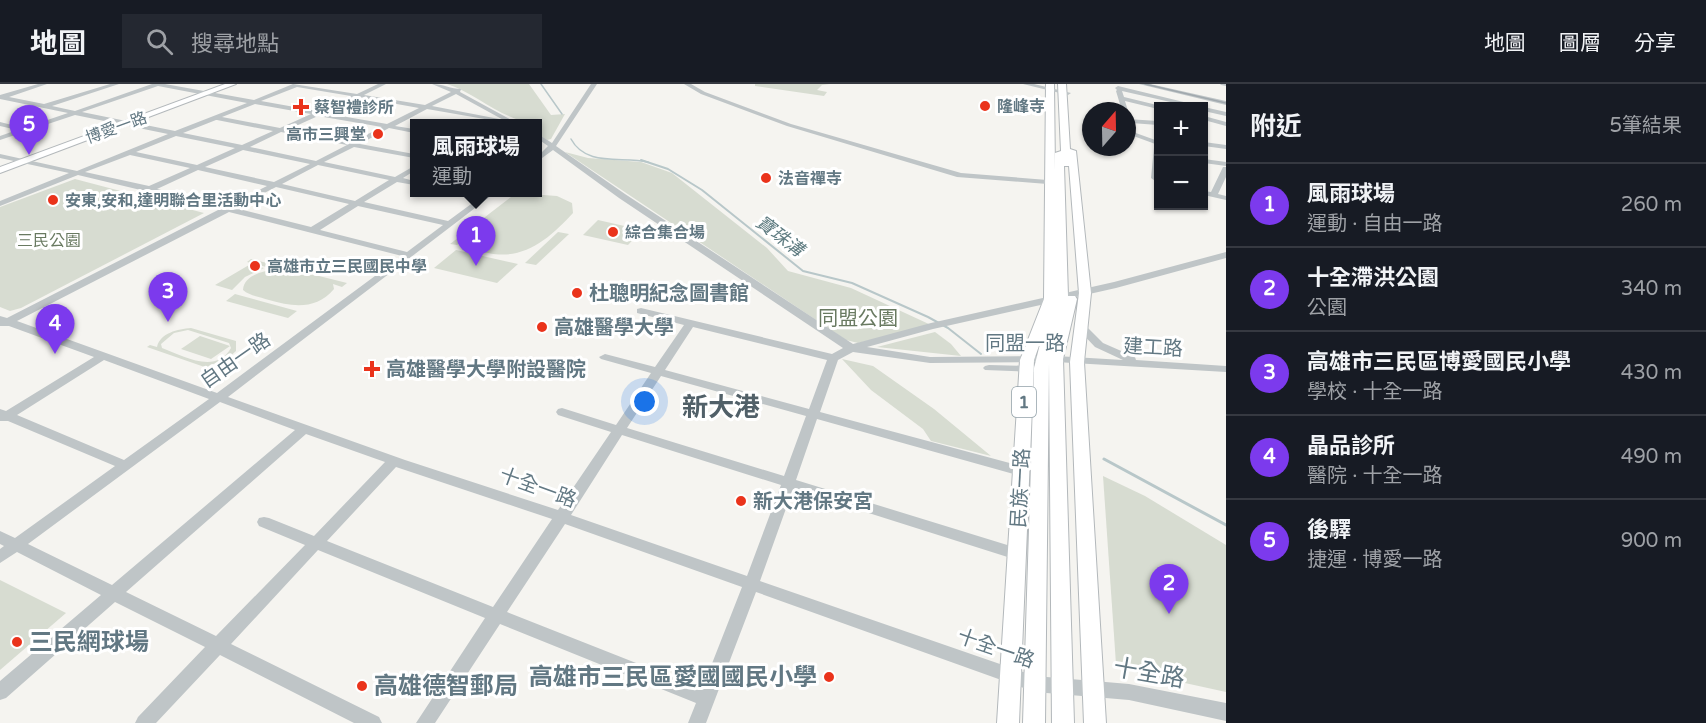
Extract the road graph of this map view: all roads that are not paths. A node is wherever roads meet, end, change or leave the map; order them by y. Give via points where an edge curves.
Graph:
1 (44, 84) edge
2 (116, 84) edge
3 (157, 84) edge
4 (224, 84) edge
5 (232, 84) edge
6 (383, 84) edge
7 (435, 84) edge
8 (442, 84) edge
9 (594, 84) edge
10 (687, 84) edge
11 (1026, 84) edge
12 (1142, 84) edge
13 (1153, 84) edge
14 (297, 85) edge
15 (1118, 86) edge
16 (1059, 88) edge
17 (457, 91) junction
18 (203, 93) junction
19 (357, 96) junction
20 (0, 97) edge
21 (1121, 98) junction
22 (19, 101) junction
23 (254, 102) junction
24 (1122, 102) edge
25 (1179, 102) edge
26 (1226, 102) edge
27 (1154, 106) edge
28 (0, 107) edge
29 (45, 107) junction
30 (426, 107) junction
31 (1208, 110) edge
32 (74, 113) junction
33 (318, 114) junction
34 (1226, 114) edge
35 (1060, 115) junction
36 (500, 116) junction
37 (216, 117) junction
38 (495, 119) edge
39 (506, 119) edge
40 (508, 119) edge
41 (1208, 120) edge
42 (1136, 122) edge
43 (121, 123) junction
44 (1154, 123) edge
45 (0, 124) edge
46 (1208, 124) edge
47 (1226, 125) edge
48 (388, 126) junction
49 (24, 130) junction
50 (281, 130) junction
51 (410, 130) edge
52 (175, 134) junction
53 (1136, 135) edge
54 (0, 138) edge
55 (1154, 142) edge
56 (354, 144) junction
57 (1208, 145) edge
58 (1226, 147) edge
59 (242, 148) junction
60 (128, 152) junction
61 (549, 153) edge
62 (410, 155) edge
63 (0, 156) edge
64 (19, 160) junction
65 (1208, 162) edge
66 (317, 163) junction
67 (1226, 164) edge
68 (0, 167) edge
69 (198, 168) junction
70 (1226, 169) edge
71 (410, 171) edge
72 (78, 172) junction
73 (214, 178) dead end
74 (254, 180) junction
75 (396, 180) junction
76 (410, 182) edge
77 (1055, 182) junction
78 (275, 185) junction
79 (150, 189) junction
80 (1208, 193) edge
81 (1214, 195) junction
82 (486, 197) edge
83 (1226, 198) edge
84 (0, 204) edge
85 (357, 204) junction
86 (229, 209) junction
87 (449, 224) junction
88 (314, 230) junction
89 (409, 255) junction
90 (1226, 255) edge
91 (1085, 293) junction
92 (1061, 298) junction
93 (641, 311) dead end
94 (3, 323) edge
95 (690, 323) junction
96 (1082, 328) junction
97 (842, 353) junction
98 (102, 357) junction
99 (605, 357) dead end
100 (1077, 362) junction
101 (1041, 364) junction
102 (1147, 364) junction
103 (1226, 369) edge
104 (658, 372) junction
105 (216, 397) junction
106 (562, 412) dead end
107 (813, 414) junction
108 (2, 416) edge
109 (305, 428) junction
110 (620, 430) junction
111 (395, 460) junction
112 (124, 465) junction
113 (1021, 471) junction
114 (787, 482) junction
115 (562, 517) junction
116 (264, 522) dead end
117 (0, 537) edge
118 (314, 543) junction
119 (16, 545) junction
120 (1017, 554) junction
121 (0, 557) edge
122 (751, 585) junction
123 (113, 593) junction
124 (497, 615) junction
125 (217, 645) junction
126 (1010, 675) junction
127 (1035, 684) junction
128 (1063, 685) junction
129 (1091, 688) junction
130 (0, 692) edge
131 (706, 699) junction
132 (1226, 712) edge
133 (144, 723) edge
134 (373, 723) edge
135 (425, 723) edge
136 (697, 723) edge
137 (1008, 723) edge
138 (1034, 723) edge
139 (1063, 723) edge
140 (1095, 723) edge

1 - 20 street
2 - 29 street
3 - 18 street
3 - 32 street
4 - 18 main road, 博愛一路
5 - 18 main road, 博愛一路
6 - 19 street
7 - 17 street
8 - 17 street
9 - 61 street
10 - 77 street via 789,125 960,175
11 - 16 street
12 - 26 street
13 - 26 street
14 - 19 street
14 - 23 street
15 - 21 street
15 - 25 street
16 - 35 main road, 民族一路 / 1
17 - 30 street
17 - 36 street
18 - 23 street
18 - 43 main road, 博愛一路
19 - 30 street
19 - 33 street
20 - 22 street
21 - 24 street
21 - 27 street
22 - 28 street
22 - 29 street
23 - 33 street
23 - 37 street
29 - 32 street
30 - 36 street
30 - 48 street
31 - 34 street
32 - 43 street
32 - 49 street
33 - 48 street
33 - 50 street
35 - 77 main road, 民族一路 / 1
35 - 91 main road, 民族一路 / 1
35 - 92 main road, 民族一路 / 1
36 - 38 street
36 - 39 street
36 - 40 street
37 - 50 street
37 - 52 street
41 - 47 street
42 - 44 street
43 - 52 street
43 - 64 main road, 博愛一路
45 - 49 street
46 - 47 street
48 - 51 street
48 - 56 street
49 - 54 street
50 - 56 street
50 - 59 street
52 - 59 street
52 - 60 street
53 - 55 street
56 - 62 street
56 - 66 street
57 - 58 street
59 - 66 street
59 - 69 street
60 - 69 street
60 - 72 street
61 - 97 street, 同盟一路
63 - 64 street
64 - 68 main road, 博愛一路
64 - 72 street
65 - 67 street
66 - 75 street
66 - 78 street
69 - 74 street
69 - 79 street
70 - 81 street
71 - 75 street
72 - 79 street
72 - 84 street
73 - 74 street via 245,185
74 - 78 street
75 - 76 street
75 - 85 street
77 - 92 main road, 民族一路 / 1
78 - 85 street
78 - 86 street
79 - 86 street
80 - 81 street
81 - 83 street
82 - 87 street, 自由一路
85 - 87 street
85 - 88 street
86 - 88 street
86 - 94 street
87 - 89 street, 自由一路
88 - 89 street
89 - 105 street, 自由一路
90 - 91 street
91 - 92 street
91 - 96 main road, 民族一路 / 1
92 - 97 street via 946,323
92 - 101 main road, 民族一路 / 1
92 - 101 main road, 民族一路 / 1
93 - 95 street
94 - 98 street, 十全一路
95 - 97 street
95 - 104 street
96 - 100 main road, 民族一路 / 1
96 - 102 street via 1098,345
97 - 101 street, 同盟一路 via 905,364
97 - 107 street
98 - 105 street, 十全一路
98 - 108 street
99 - 104 street
100 - 101 street, 同盟一路
100 - 102 street, 建工路
100 - 129 main road, 民族一路 / 1
101 - 113 main road, 民族一路 / 1
101 - 127 main road, 民族一路 / 1
101 - 128 main road, 民族一路 / 1
102 - 103 street, 建工路
104 - 107 street
104 - 110 street
105 - 109 street, 十全一路
105 - 112 street, 自由一路
106 - 110 street
107 - 113 street
107 - 114 street
108 - 112 street
109 - 111 street, 十全一路
109 - 123 street
110 - 114 street
110 - 115 street
111 - 115 street, 十全一路
111 - 118 street
112 - 119 street, 自由一路
113 - 120 main road, 民族一路 / 1
114 - 120 street
114 - 122 street
115 - 122 street, 十全一路
115 - 124 street
116 - 118 street
117 - 119 street
118 - 124 street
118 - 125 street
119 - 121 street, 自由一路
119 - 123 street
120 - 126 main road, 民族一路 / 1
122 - 126 street, 十全一路
122 - 131 street
123 - 125 street
123 - 130 street
124 - 131 street
124 - 135 street
125 - 133 street
125 - 134 street
126 - 127 street, 十全一路
126 - 137 main road, 民族一路 / 1
127 - 128 street, 十全一路
127 - 138 main road, 民族一路 / 1
128 - 129 street, 十全路
128 - 139 main road, 民族一路 / 1
129 - 132 street, 十全路
129 - 140 main road, 民族一路 / 1
131 - 136 street

